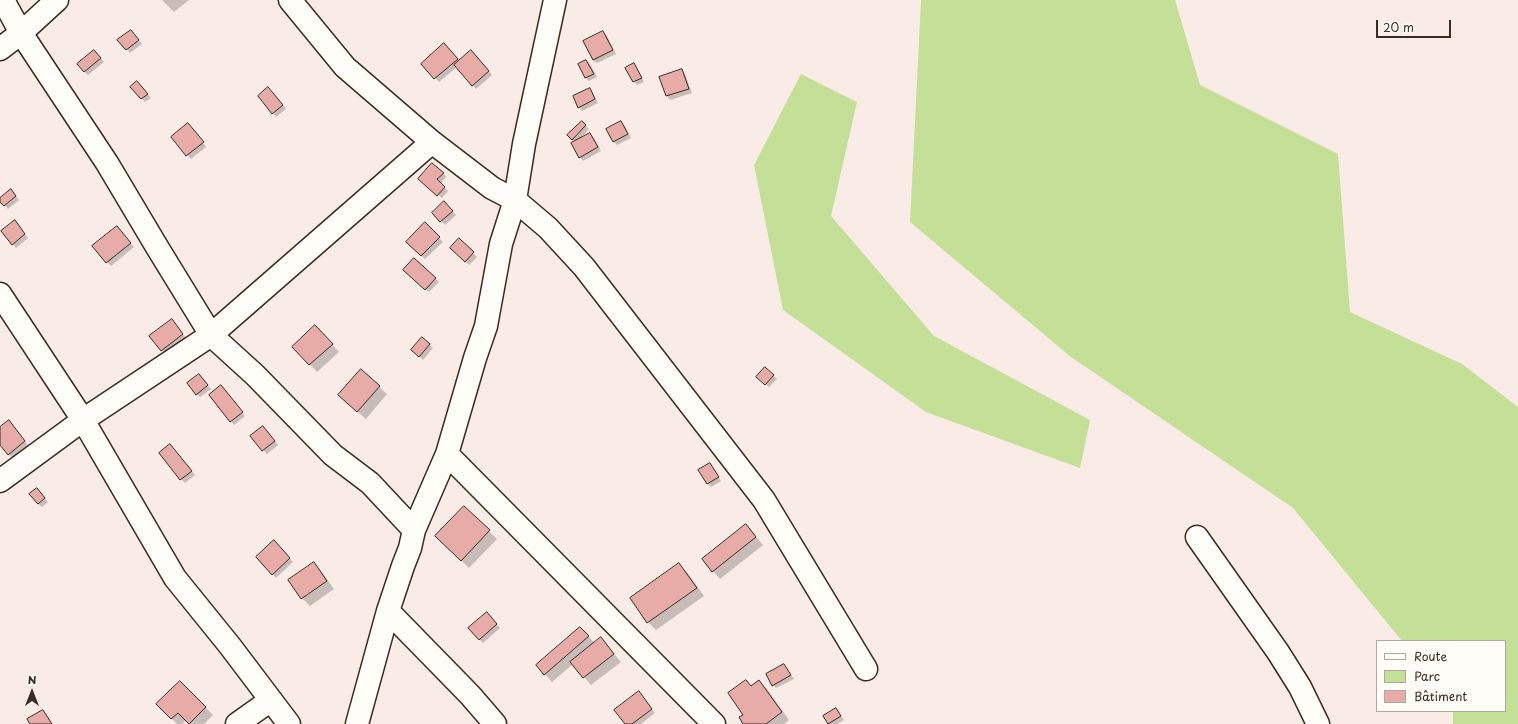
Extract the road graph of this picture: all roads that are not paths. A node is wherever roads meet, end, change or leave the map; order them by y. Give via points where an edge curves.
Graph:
1 (3, 0) edge
2 (58, 0) edge
3 (290, 0) edge
4 (555, 0) edge
5 (21, 33) junction
6 (0, 49) edge
7 (432, 142) junction
8 (515, 200) junction
9 (0, 294) edge
10 (212, 335) junction
11 (83, 420) junction
12 (447, 454) junction
13 (0, 481) edge
14 (414, 530) junction
15 (1197, 537) dead end
16 (388, 611) junction
17 (866, 669) dead end
18 (271, 700) junction
19 (237, 724) edge
20 (289, 724) edge
21 (357, 724) edge
22 (495, 724) edge
23 (714, 724) edge
24 (1318, 724) edge

1 - 5 street
2 - 5 street
3 - 7 street via 345,67
4 - 8 street via 524,144
5 - 6 street
5 - 10 street via 107,163
7 - 8 street via 492,188
7 - 10 street
8 - 12 street via 501,244 486,326
8 - 17 street via 548,228 584,267 764,500
9 - 11 street
10 - 11 street
10 - 14 street via 333,455 370,483
11 - 13 street
11 - 18 street via 175,578
12 - 14 street
12 - 23 street
14 - 16 street
15 - 24 street via 1278,652 1300,687
16 - 21 street
16 - 22 street
18 - 19 street
18 - 20 street

